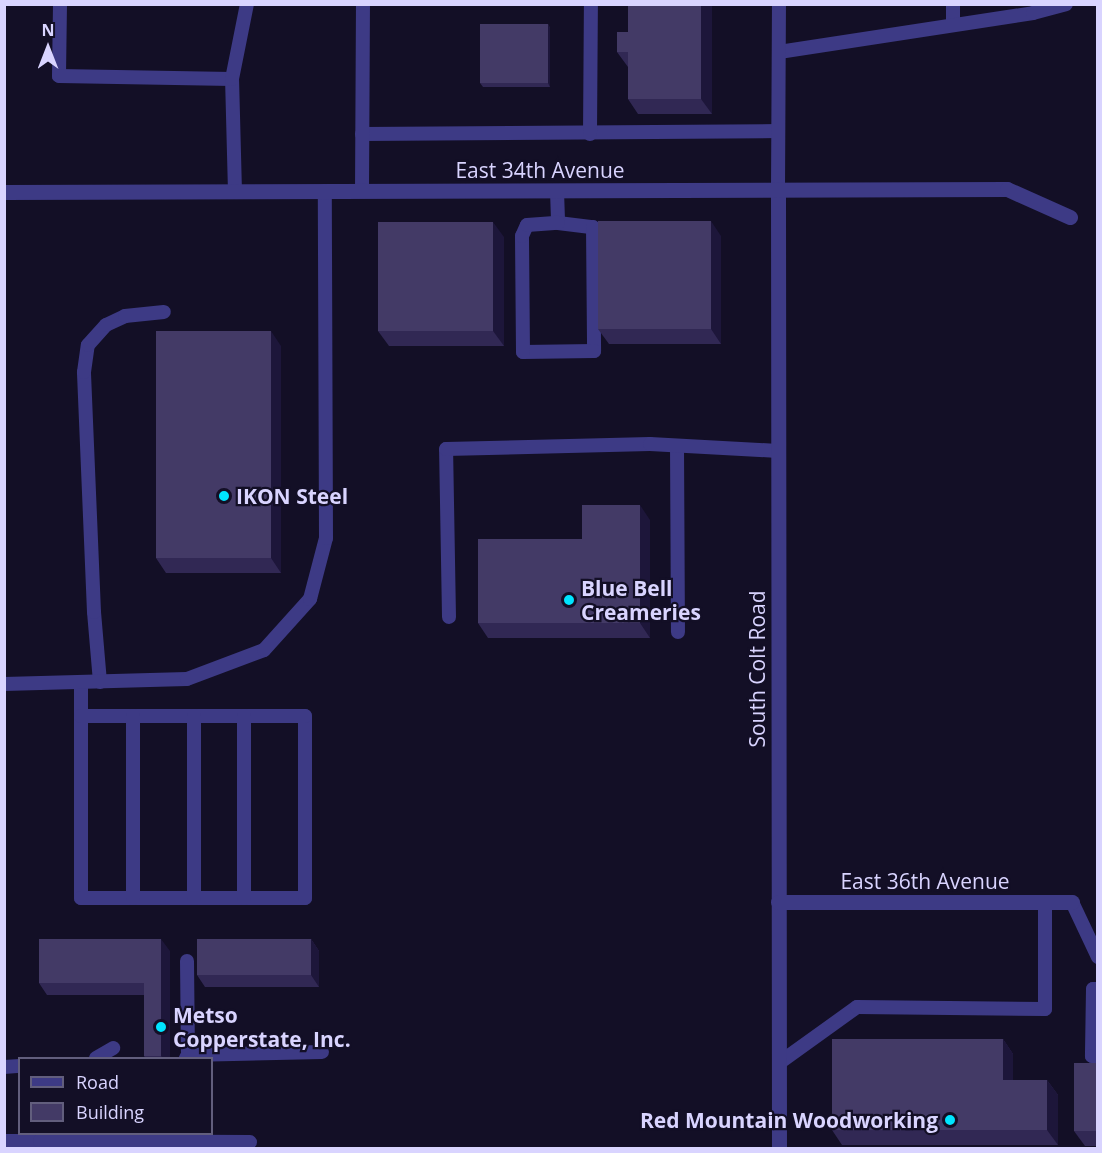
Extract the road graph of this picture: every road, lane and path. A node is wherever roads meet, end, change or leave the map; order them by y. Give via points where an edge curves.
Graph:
1 (60, 4) edge
2 (247, 4) edge
3 (363, 4) edge
4 (591, 4) edge
5 (779, 4) edge
6 (953, 4) edge
7 (1066, 4) edge
8 (953, 25) junction
9 (779, 52) junction
10 (232, 79) junction
11 (778, 131) junction
12 (362, 134) junction
13 (590, 134) junction
14 (778, 190) junction
15 (325, 191) junction
16 (362, 191) junction
17 (557, 191) junction
18 (4, 192) edge
19 (235, 192) junction
20 (1070, 217) dead end
21 (558, 223) junction
22 (164, 312) dead end
23 (677, 446) junction
24 (778, 451) junction
25 (449, 617) dead end
26 (678, 632) dead end
27 (100, 681) junction
28 (81, 682) junction
29 (4, 684) edge
30 (81, 716) junction
31 (133, 716) junction
32 (194, 716) junction
33 (244, 716) junction
34 (133, 898) junction
35 (194, 898) junction
36 (244, 898) junction
37 (778, 902) junction
38 (1045, 902) junction
39 (1072, 902) joint
40 (1098, 957) edge
41 (187, 961) dead end
42 (1098, 989) edge
43 (112, 1048) dead end
44 (322, 1052) dead end
45 (1098, 1056) edge
46 (99, 1057) edge
47 (187, 1057) edge
48 (779, 1063) junction
49 (4, 1141) edge
50 (250, 1142) dead end
51 (40, 1144) edge
52 (779, 1149) edge

1 - 10 lane via 59,76
2 - 10 lane
3 - 12 lane
4 - 13 lane
5 - 9 lane
6 - 8 lane
7 - 8 lane
8 - 9 lane
9 - 11 lane
10 - 19 lane
11 - 13 lane
11 - 14 lane
12 - 13 lane
12 - 16 lane
14 - 17 street, East 34th Avenue
14 - 20 street, East 34th Avenue via 1007,189
14 - 24 street, South Colt Road
15 - 16 street, East 34th Avenue
15 - 19 street, East 34th Avenue
15 - 27 lane via 326,538 310,599 264,650 187,679
16 - 17 street, East 34th Avenue
17 - 21 lane
18 - 19 street, East 34th Avenue
21 - 21 lane via 593,227 594,351 523,352 522,236 527,225
22 - 27 lane via 125,316 106,325 88,345 84,372
23 - 24 lane
23 - 25 lane via 447,449
23 - 26 lane
24 - 37 street, South Colt Road
27 - 28 lane
28 - 29 lane
28 - 30 lane
30 - 31 lane
30 - 34 lane via 81,898
31 - 32 lane
31 - 34 lane
32 - 33 lane
32 - 35 lane
33 - 36 lane
33 - 36 lane via 304,716 304,898
34 - 35 lane
35 - 36 lane
37 - 38 street, East 36th Avenue
37 - 48 street, South Colt Road
38 - 39 street, East 36th Avenue
38 - 48 lane via 1045,1010 857,1007
39 - 40 lane
41 - 47 lane
42 - 45 lane via 1094,989 1092,1056
43 - 46 lane
44 - 47 lane
48 - 52 street, South Colt Road
49 - 51 lane
50 - 51 lane

